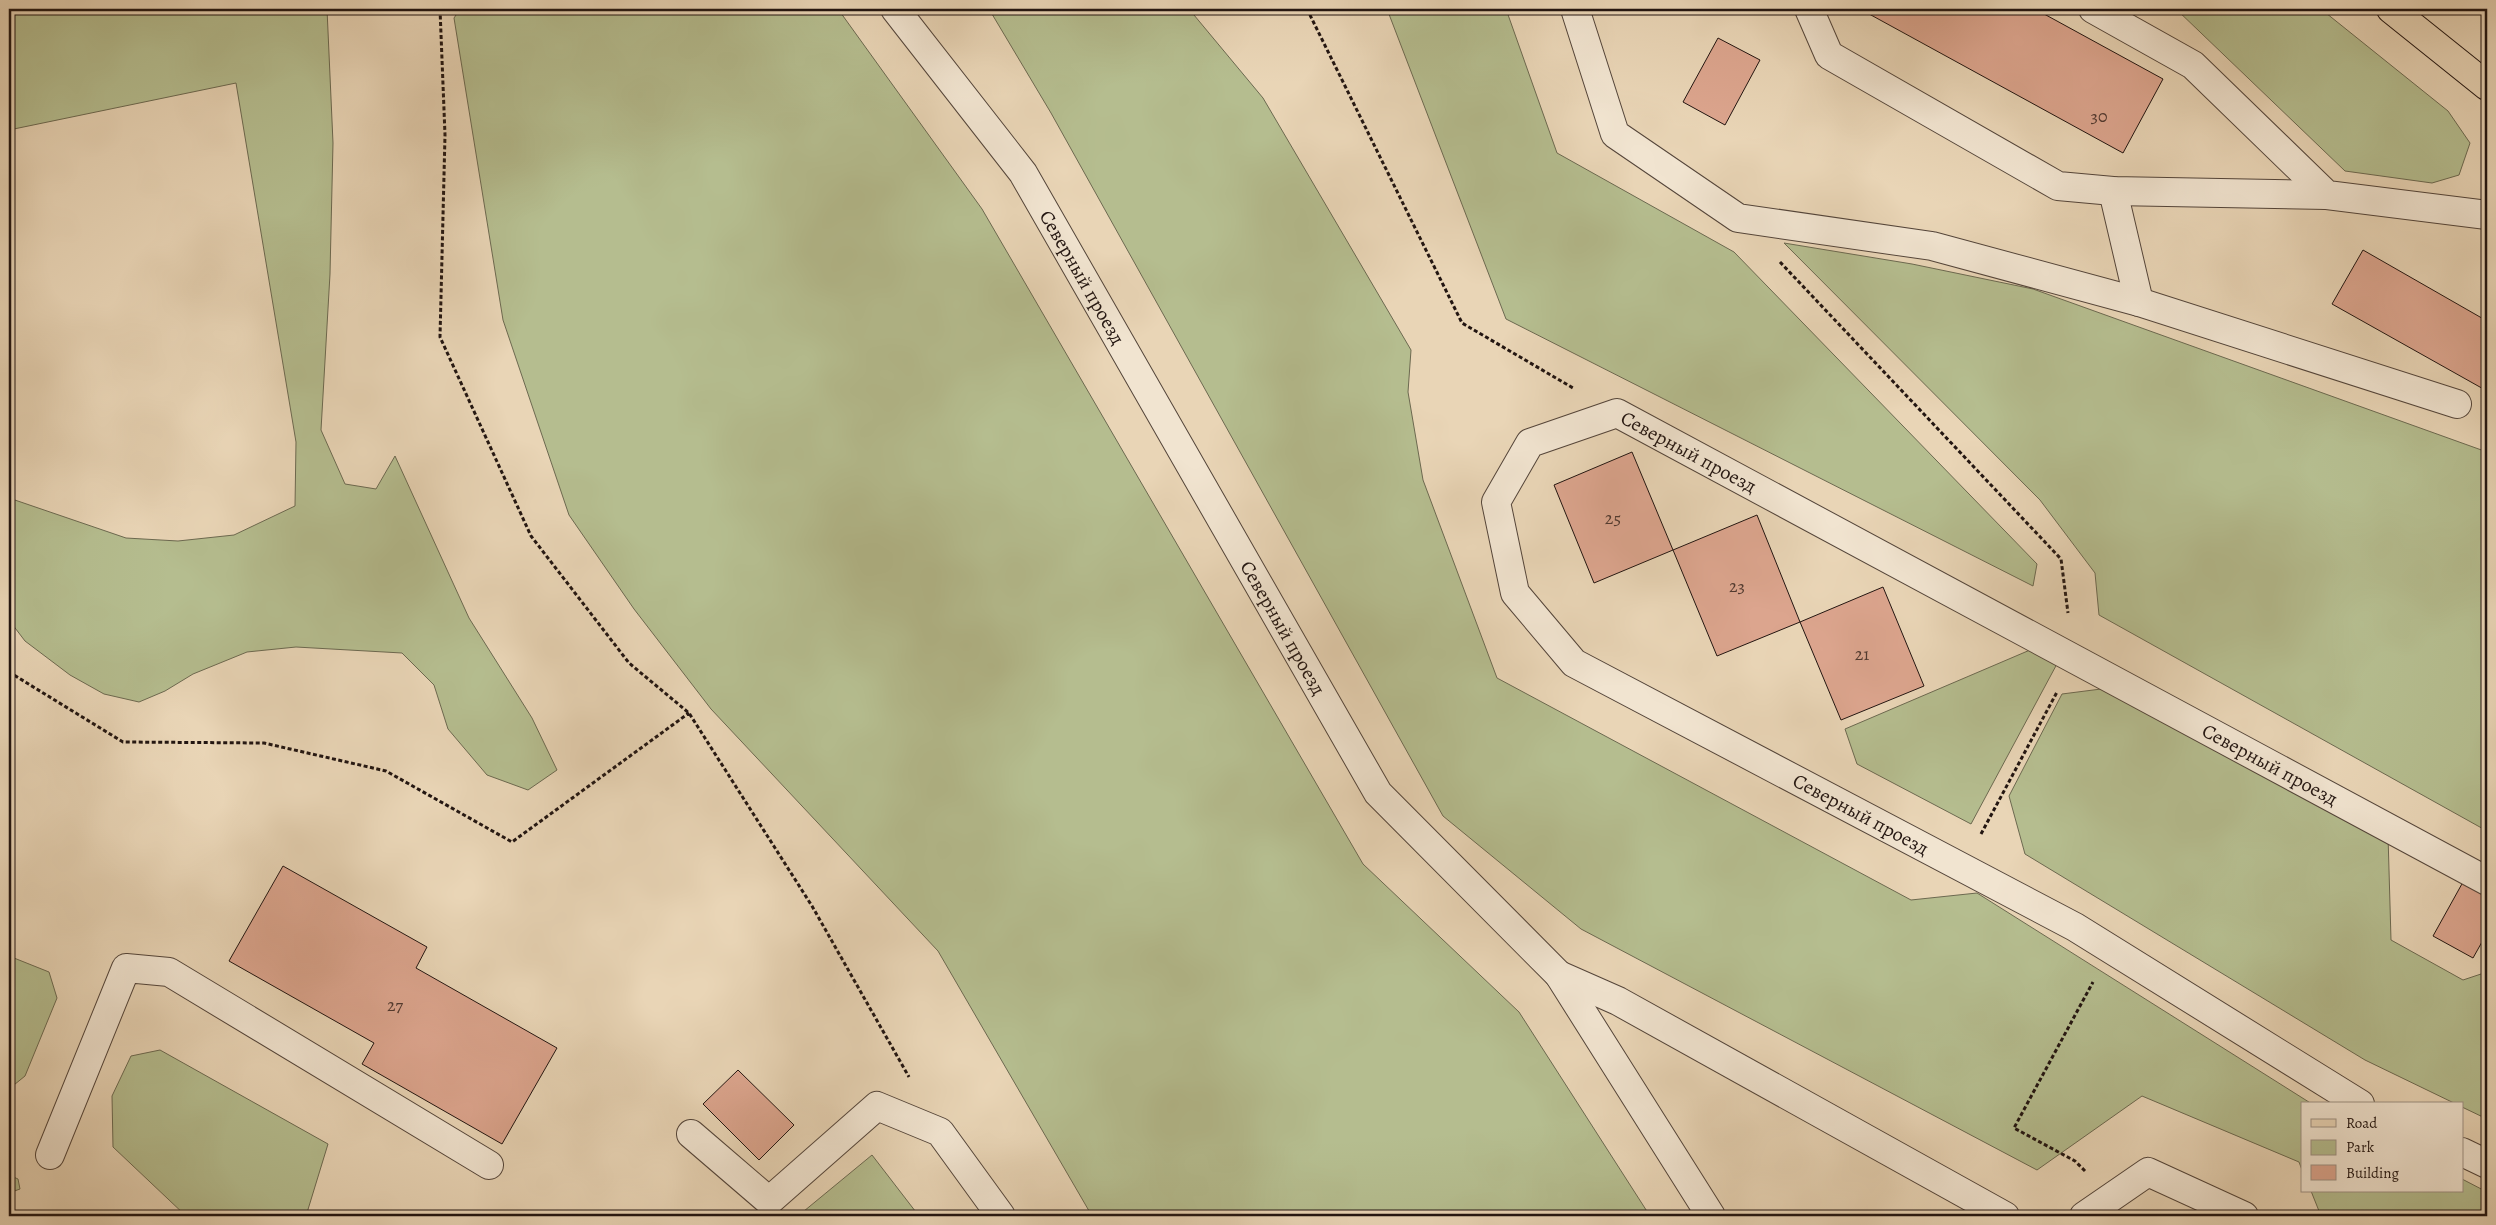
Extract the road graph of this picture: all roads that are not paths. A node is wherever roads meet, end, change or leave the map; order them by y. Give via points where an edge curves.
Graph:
1 (895, 9) edge
2 (1575, 9) edge
3 (1808, 9) edge
4 (2093, 9) edge
5 (2391, 9) edge
6 (2487, 86) edge
7 (2114, 191) junction
8 (2327, 195) junction
9 (2487, 216) edge
10 (2139, 302) junction
11 (2457, 404) dead end
12 (2487, 881) edge
13 (1559, 975) junction
14 (2357, 1102) edge
15 (690, 1134) dead end
16 (2464, 1153) edge
17 (50, 1155) dead end
18 (2487, 1164) edge
19 (489, 1165) dead end
20 (1001, 1216) edge
21 (1711, 1216) edge
22 (2005, 1216) edge
23 (2084, 1216) edge
24 (2244, 1216) edge

1 - 13 street, Северный проезд via 1023,173 1378,793
2 - 10 street via 1615,134 1738,218 1932,246
3 - 7 street via 1829,56 2058,186
4 - 8 street via 2193,65
5 - 6 main road
7 - 8 street
7 - 10 street
8 - 9 street
10 - 11 street
12 - 14 street, Северный проезд via 1617,413 1530,443 1496,502 1515,592 1574,663 2075,928
13 - 21 street, Северный проезд
13 - 22 street via 1618,1001
15 - 20 street via 769,1201 876,1106 940,1132
16 - 18 street
17 - 19 street via 126,968 170,972
23 - 24 street via 2148,1172

